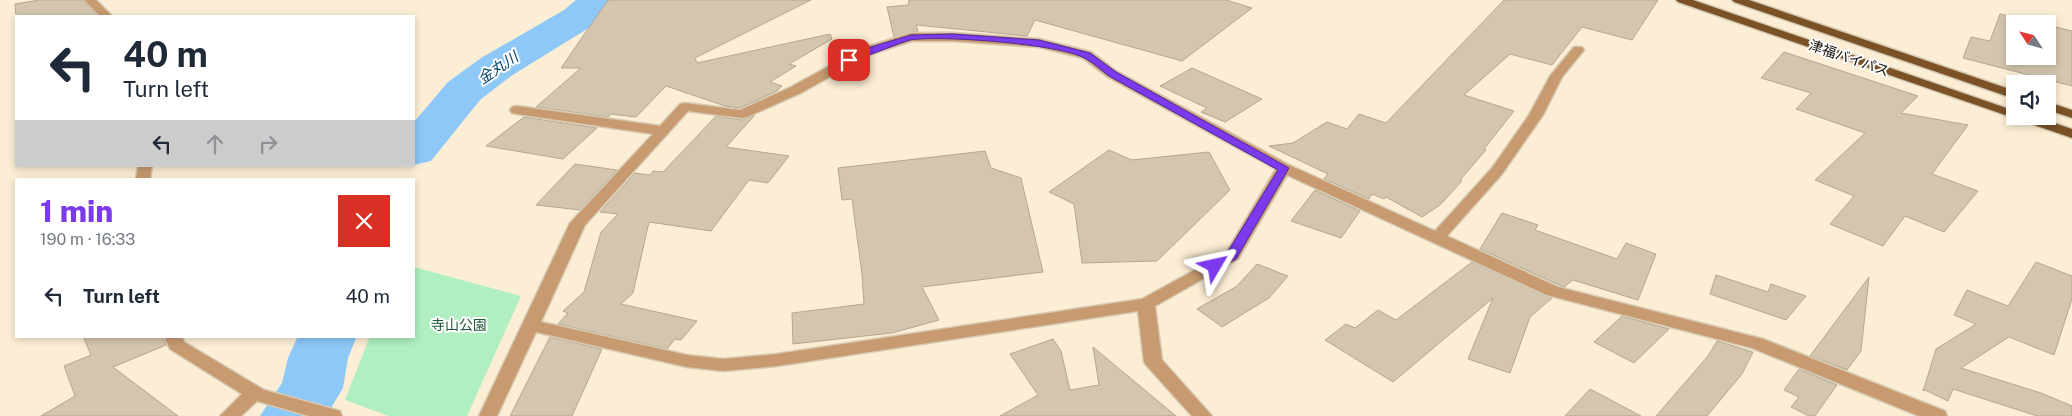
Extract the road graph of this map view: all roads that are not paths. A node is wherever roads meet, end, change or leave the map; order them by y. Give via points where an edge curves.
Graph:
1 (90, 0) edge
2 (1682, 0) edge
3 (1738, 0) edge
4 (105, 15) edge
5 (1578, 50) dead end
6 (2006, 92) edge
7 (2056, 109) edge
8 (517, 110) dead end
9 (2006, 112) edge
10 (2072, 114) edge
11 (2046, 125) edge
12 (663, 131) junction
13 (2072, 134) edge
14 (1284, 168) junction
15 (1436, 239) junction
16 (1146, 304) junction
17 (530, 325) junction
18 (174, 338) edge
19 (254, 393) junction
20 (1199, 415) edge
21 (229, 416) edge
22 (333, 416) edge
23 (488, 416) edge
24 (1938, 416) edge

1 - 4 street
2 - 9 highway, 津福バイパス
3 - 6 highway, 津福バイパス
5 - 15 street via 1556,76 1536,115 1497,171
7 - 10 highway
8 - 12 street
11 - 13 highway
12 - 14 street via 684,108 742,114 796,90 864,52 911,37 953,37 1039,43 1087,55 1112,74
12 - 17 street via 578,223
14 - 15 street
14 - 16 street via 1232,256
15 - 24 street via 1553,291 1757,343
16 - 17 street via 777,360 723,365 687,361
16 - 20 street via 1154,362
17 - 23 street
18 - 19 street via 176,345
19 - 21 street
19 - 22 street

